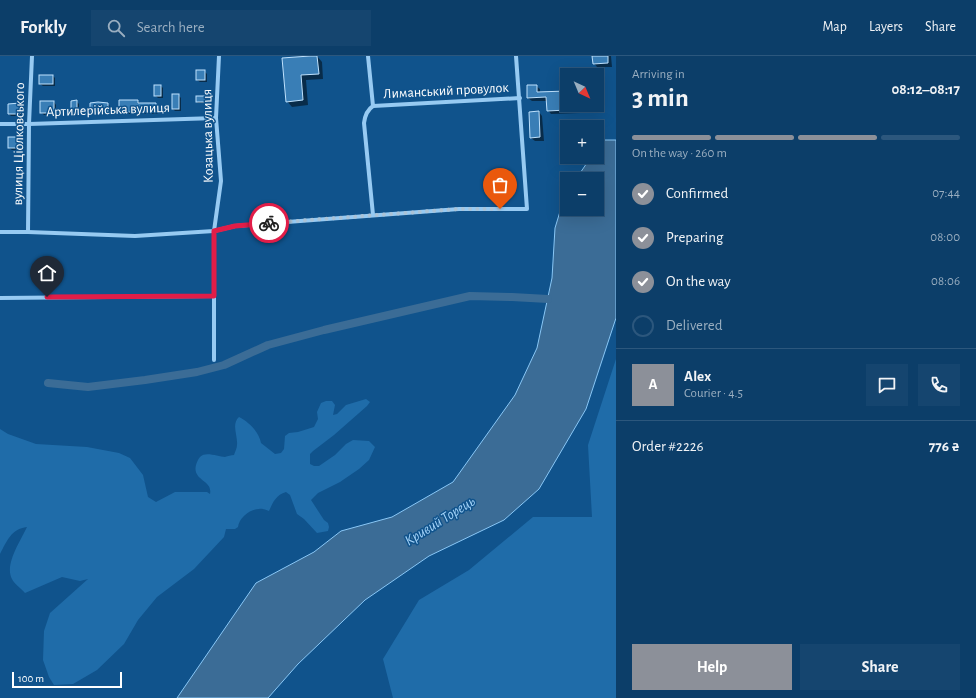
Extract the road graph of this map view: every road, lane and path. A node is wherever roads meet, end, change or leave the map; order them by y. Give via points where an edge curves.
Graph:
1 (32, 56) edge
2 (219, 56) edge
3 (368, 56) edge
4 (516, 56) edge
5 (520, 98) junction
6 (373, 106) junction
7 (216, 118) junction
8 (0, 124) edge
9 (29, 124) junction
10 (373, 215) junction
11 (214, 231) junction
12 (0, 232) edge
13 (28, 232) junction
14 (214, 296) junction
15 (0, 298) edge
16 (214, 360) dead end

1 - 9 street, вулиця Ціолковського
2 - 7 street, Козацька вулиця
3 - 6 street
4 - 5 street
5 - 6 street, Лиманський провулок
5 - 10 street via 527,209 459,209
6 - 10 street via 365,115 364,123
7 - 9 street, Артилерійська вулиця
7 - 11 street, Козацька вулиця via 221,181
8 - 9 street, Артилерійська вулиця
9 - 13 street, вулиця Ціолковського
10 - 11 street via 235,226
11 - 13 street via 135,236
11 - 14 street, Козацька вулиця
12 - 13 street
14 - 15 street
14 - 16 street, Козацька вулиця

